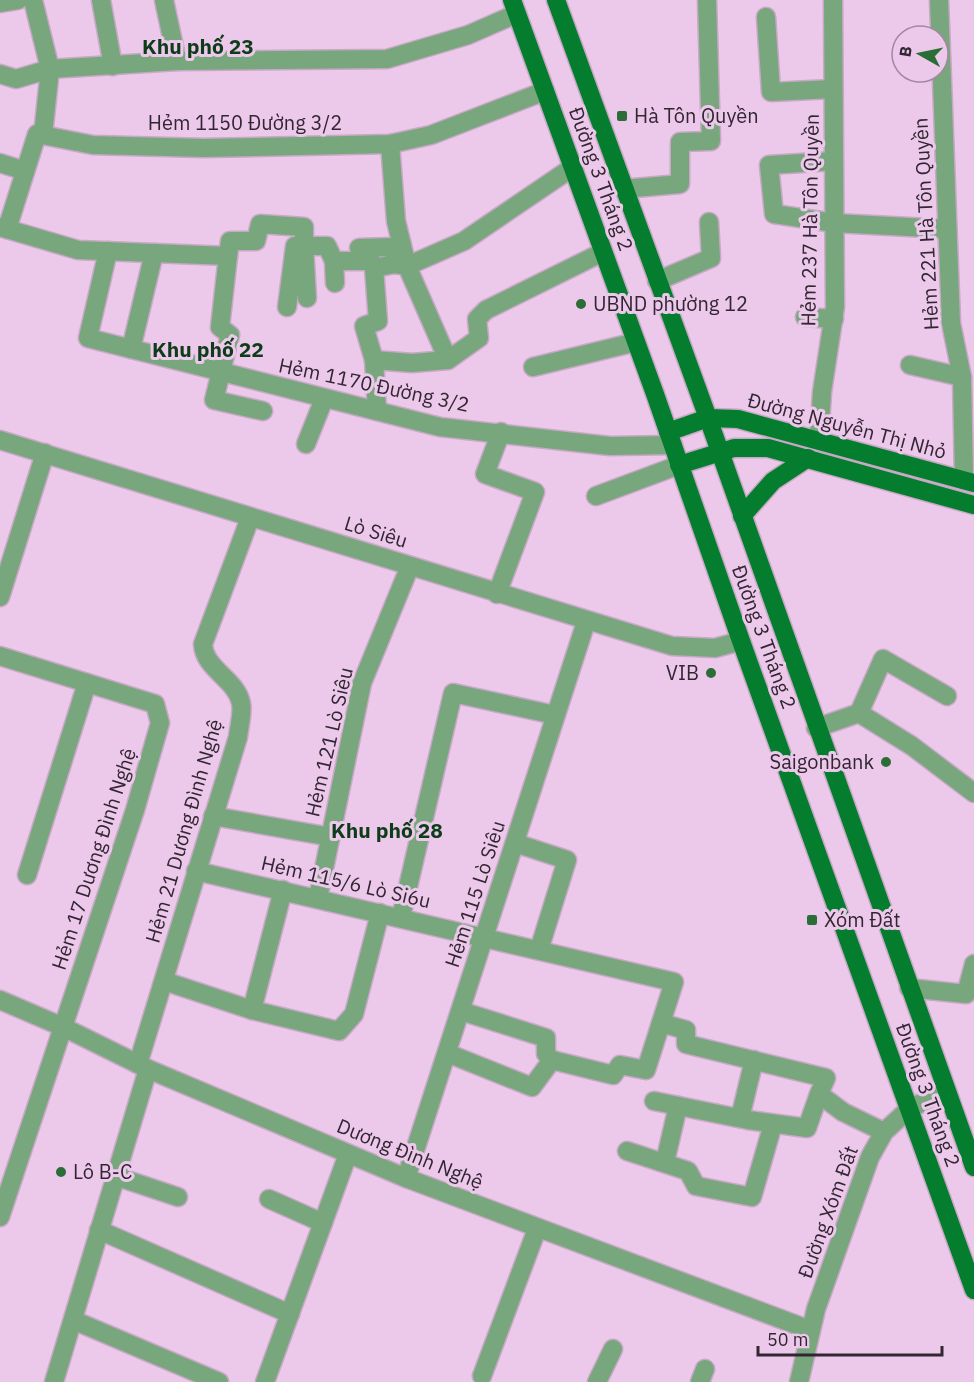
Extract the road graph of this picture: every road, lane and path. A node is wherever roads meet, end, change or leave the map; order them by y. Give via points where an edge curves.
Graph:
1 (18, 0) edge
2 (33, 0) edge
3 (101, 0) edge
4 (164, 0) edge
5 (556, 0) edge
6 (707, 0) edge
7 (833, 0) edge
8 (939, 0) edge
9 (0, 3) edge
10 (514, 7) edge
11 (766, 17) dead end
12 (177, 61) junction
13 (113, 66) junction
14 (50, 69) junction
15 (0, 75) edge
16 (833, 89) junction
17 (545, 91) junction
18 (43, 135) junction
19 (390, 144) junction
20 (834, 161) junction
21 (0, 164) edge
22 (573, 167) junction
23 (25, 171) junction
24 (623, 189) junction
25 (710, 222) dead end
26 (834, 223) junction
27 (4, 228) edge
28 (947, 229) junction
29 (304, 246) junction
30 (359, 248) dead end
31 (108, 251) junction
32 (603, 252) junction
33 (154, 253) junction
34 (228, 256) junction
35 (334, 261) junction
36 (401, 265) junction
37 (375, 268) junction
38 (657, 281) junction
39 (335, 283) dead end
40 (307, 298) dead end
41 (286, 307) dead end
42 (805, 317) dead end
43 (834, 319) junction
44 (636, 342) junction
45 (131, 349) junction
46 (374, 360) junction
47 (448, 360) junction
48 (910, 365) dead end
49 (533, 367) dead end
50 (222, 374) junction
51 (962, 377) junction
52 (324, 399) junction
53 (263, 411) dead end
54 (376, 411) junction
55 (708, 418) junction
56 (501, 432) junction
57 (670, 438) junction
58 (0, 440) edge
59 (819, 440) junction
60 (306, 444) dead end
61 (720, 451) junction
62 (45, 453) junction
63 (808, 458) junction
64 (679, 465) junction
65 (969, 482) edge
66 (596, 496) dead end
67 (974, 505) edge
68 (742, 516) junction
69 (250, 518) junction
70 (410, 566) junction
71 (497, 594) junction
72 (0, 597) edge
73 (586, 622) junction
74 (741, 641) junction
75 (0, 656) edge
76 (87, 683) junction
77 (947, 696) dead end
78 (859, 713) junction
79 (555, 715) junction
80 (816, 728) junction
81 (974, 793) edge
82 (213, 816) junction
83 (331, 837) junction
84 (515, 843) junction
85 (196, 871) junction
86 (27, 875) dead end
87 (282, 890) junction
88 (318, 898) junction
89 (380, 913) junction
90 (401, 917) junction
91 (486, 937) junction
92 (539, 950) junction
93 (974, 964) edge
94 (164, 981) junction
95 (909, 988) junction
96 (0, 1000) edge
97 (252, 1010) junction
98 (461, 1011) junction
99 (661, 1023) junction
100 (63, 1027) junction
101 (447, 1053) junction
102 (552, 1060) junction
103 (754, 1060) junction
104 (143, 1066) junction
105 (946, 1091) junction
106 (819, 1094) junction
107 (654, 1101) dead end
108 (678, 1106) junction
109 (909, 1109) junction
110 (740, 1118) junction
111 (773, 1124) junction
112 (884, 1132) junction
113 (627, 1152) dead end
114 (348, 1154) junction
115 (666, 1162) junction
116 (974, 1167) edge
117 (7, 1168) edge
118 (115, 1176) junction
119 (406, 1178) junction
120 (178, 1197) dead end
121 (269, 1199) dead end
122 (0, 1217) edge
123 (323, 1223) junction
124 (537, 1229) junction
125 (99, 1230) junction
126 (974, 1290) edge
127 (290, 1314) junction
128 (73, 1320) junction
129 (810, 1330) junction
130 (613, 1349) dead end
131 (482, 1376) dead end
132 (54, 1382) edge
133 (219, 1382) edge
134 (265, 1382) edge
135 (597, 1382) edge
136 (799, 1382) edge

1 - 9 street
2 - 14 street
3 - 13 street
4 - 12 street
5 - 24 main road, Đường 3 Tháng 2
6 - 24 street via 711,141 680,142 680,184
7 - 16 street, Hẻm 237 Hà Tôn Quyền
8 - 28 street, Hẻm 221 Hà Tôn Quyền
10 - 12 street via 468,34 387,58
10 - 17 main road, Đường 3 Tháng 2
11 - 16 street via 771,92
12 - 13 street
13 - 14 street
14 - 15 street via 16,79
14 - 18 street
16 - 20 street, Hẻm 237 Hà Tôn Quyền
17 - 19 street, Hẻm 1150 Đường 3/2 via 431,135
17 - 22 main road, Đường 3 Tháng 2
18 - 19 street, Hẻm 1150 Đường 3/2 via 93,145 204,148
18 - 23 street via 37,134
19 - 36 street
20 - 26 street, Hẻm 237 Hà Tôn Quyền
20 - 26 street via 769,165 774,214
21 - 23 street
22 - 32 main road, Đường 3 Tháng 2
22 - 36 street via 464,241
23 - 27 street
24 - 38 main road, Đường 3 Tháng 2
25 - 38 street via 711,258
26 - 28 street
26 - 43 street, Hẻm 237 Hà Tôn Quyền
27 - 31 street via 78,250
28 - 51 street, Hẻm 221 Hà Tôn Quyền via 951,323
29 - 34 street via 304,227 261,224 256,241 230,241
29 - 35 street via 327,246
29 - 40 street
29 - 41 street via 295,246
30 - 36 street via 394,246
31 - 33 street
31 - 45 street, Hẻm 1170 Đường 3/2 via 88,338
32 - 44 main road, Đường 3 Tháng 2
32 - 47 street via 486,310 477,319 479,338
33 - 34 street
33 - 45 street
34 - 50 street via 220,327 230,335
35 - 37 street via 371,261
35 - 39 street
36 - 37 street
36 - 47 street
37 - 46 street via 378,321 364,326
38 - 55 main road, Đường 3 Tháng 2
42 - 43 street
43 - 59 street, Hẻm 237 Hà Tôn Quyền
44 - 49 street
44 - 57 main road, Đường 3 Tháng 2
45 - 50 street, Hẻm 1170 Đường 3/2
46 - 47 street
46 - 54 street
48 - 51 street
50 - 52 street, Hẻm 1170 Đường 3/2
50 - 53 street via 214,400
51 - 65 street, Hẻm 221 Hà Tôn Quyền
52 - 54 street, Hẻm 1170 Đường 3/2
52 - 60 street
54 - 56 street, Hẻm 1170 Đường 3/2 via 440,427
55 - 57 main road
55 - 59 main road, Đường Nguyễn Thị Nhỏ via 738,419
55 - 61 main road, Đường 3 Tháng 2
56 - 57 street, Hẻm 1170 Đường 3/2 via 610,446
56 - 71 street via 485,474 536,492
57 - 64 main road, Đường 3 Tháng 2
58 - 62 street, Lò Siêu
59 - 65 main road, Đường Nguyễn Thị Nhỏ
61 - 63 main road, Đường Nguyễn Thị Nhỏ via 768,448
61 - 64 main road, Đường Nguyễn Thị Nhỏ
61 - 68 main road, Đường 3 Tháng 2
62 - 69 street, Lò Siêu
62 - 72 street
63 - 67 main road, Đường Nguyễn Thị Nhỏ
63 - 68 main road via 773,481
64 - 66 street
64 - 74 main road, Đường 3 Tháng 2
68 - 80 main road, Đường 3 Tháng 2
69 - 70 street, Lò Siêu
69 - 82 street, Hẻm 21 Dương Đình Nghệ via 203,644 209,661 235,689 241,704 238,737
70 - 71 street, Lò Siêu
70 - 83 street, Hẻm 121 Lò Siêu via 362,683
71 - 73 street, Lò Siêu
73 - 74 street, Lò Siêu via 672,646 715,648
73 - 79 street, Hẻm 115 Lò Siêu
74 - 109 main road, Đường 3 Tháng 2
75 - 76 street
76 - 86 street
76 - 100 street, Hẻm 17 Dương Đình Nghệ via 155,704 160,723
77 - 78 street via 883,659
78 - 80 street
78 - 81 street via 912,746
79 - 84 street, Hẻm 115 Lò Siêu
79 - 90 street via 453,693
80 - 95 main road, Đường 3 Tháng 2
82 - 83 street
82 - 85 street, Hẻm 21 Dương Đình Nghệ
83 - 88 street, Hẻm 121 Lò Siêu
84 - 91 street, Hẻm 115 Lò Siêu
84 - 92 street via 567,860
85 - 87 street, Hẻm 115/6 Lò Si6u
85 - 94 street, Hẻm 21 Dương Đình Nghệ
87 - 88 street, Hẻm 115/6 Lò Si6u
87 - 97 street
88 - 89 street, Hẻm 115/6 Lò Si6u
89 - 90 street, Hẻm 115/6 Lò Si6u
89 - 97 street via 354,1014 339,1031
90 - 91 street, Hẻm 115/6 Lò Si6u
91 - 92 street, Hẻm 115/6 Lò Si6u
91 - 98 street, Hẻm 115 Lò Siêu
92 - 99 street, Hẻm 115/6 Lò Si6u via 674,982
93 - 95 street via 966,994
94 - 97 street
94 - 104 street, Hẻm 21 Dương Đình Nghệ
95 - 105 main road, Đường 3 Tháng 2
96 - 100 street, Dương Đình Nghệ
98 - 101 street, Hẻm 115 Lò Siêu
98 - 102 street via 546,1038 546,1054
99 - 102 street via 646,1070 620,1065 613,1075
99 - 103 street via 686,1030 686,1044
100 - 104 street, Dương Đình Nghệ
100 - 117 street, Hẻm 17 Dương Đình Nghệ
101 - 102 street via 532,1087
101 - 119 street, Hẻm 115 Lò Siêu
103 - 106 street via 826,1078
103 - 110 street
104 - 114 street, Dương Đình Nghệ
104 - 118 street, Hẻm 21 Dương Đình Nghệ
105 - 109 street, Đường Xóm Đất
105 - 116 main road, Đường 3 Tháng 2
106 - 111 street via 807,1128
106 - 112 street via 843,1112
107 - 108 street
108 - 110 street
108 - 115 street
109 - 112 street, Đường Xóm Đất
109 - 126 main road, Đường 3 Tháng 2
110 - 111 street
111 - 115 street via 752,1197 696,1186 688,1171
112 - 129 street, Đường Xóm Đất via 849,1210
113 - 115 street
114 - 119 street, Dương Đình Nghệ
114 - 123 street
117 - 122 street, Hẻm 17 Dương Đình Nghệ
118 - 120 street
118 - 125 street, Hẻm 21 Dương Đình Nghệ
119 - 124 street, Dương Đình Nghệ
121 - 123 street
123 - 127 street
124 - 129 street, Dương Đình Nghệ
124 - 131 street
125 - 127 street
125 - 128 street, Hẻm 21 Dương Đình Nghệ
127 - 134 street
128 - 132 street, Hẻm 21 Dương Đình Nghệ
128 - 133 street
129 - 136 street, Đường Xóm Đất
130 - 135 street

